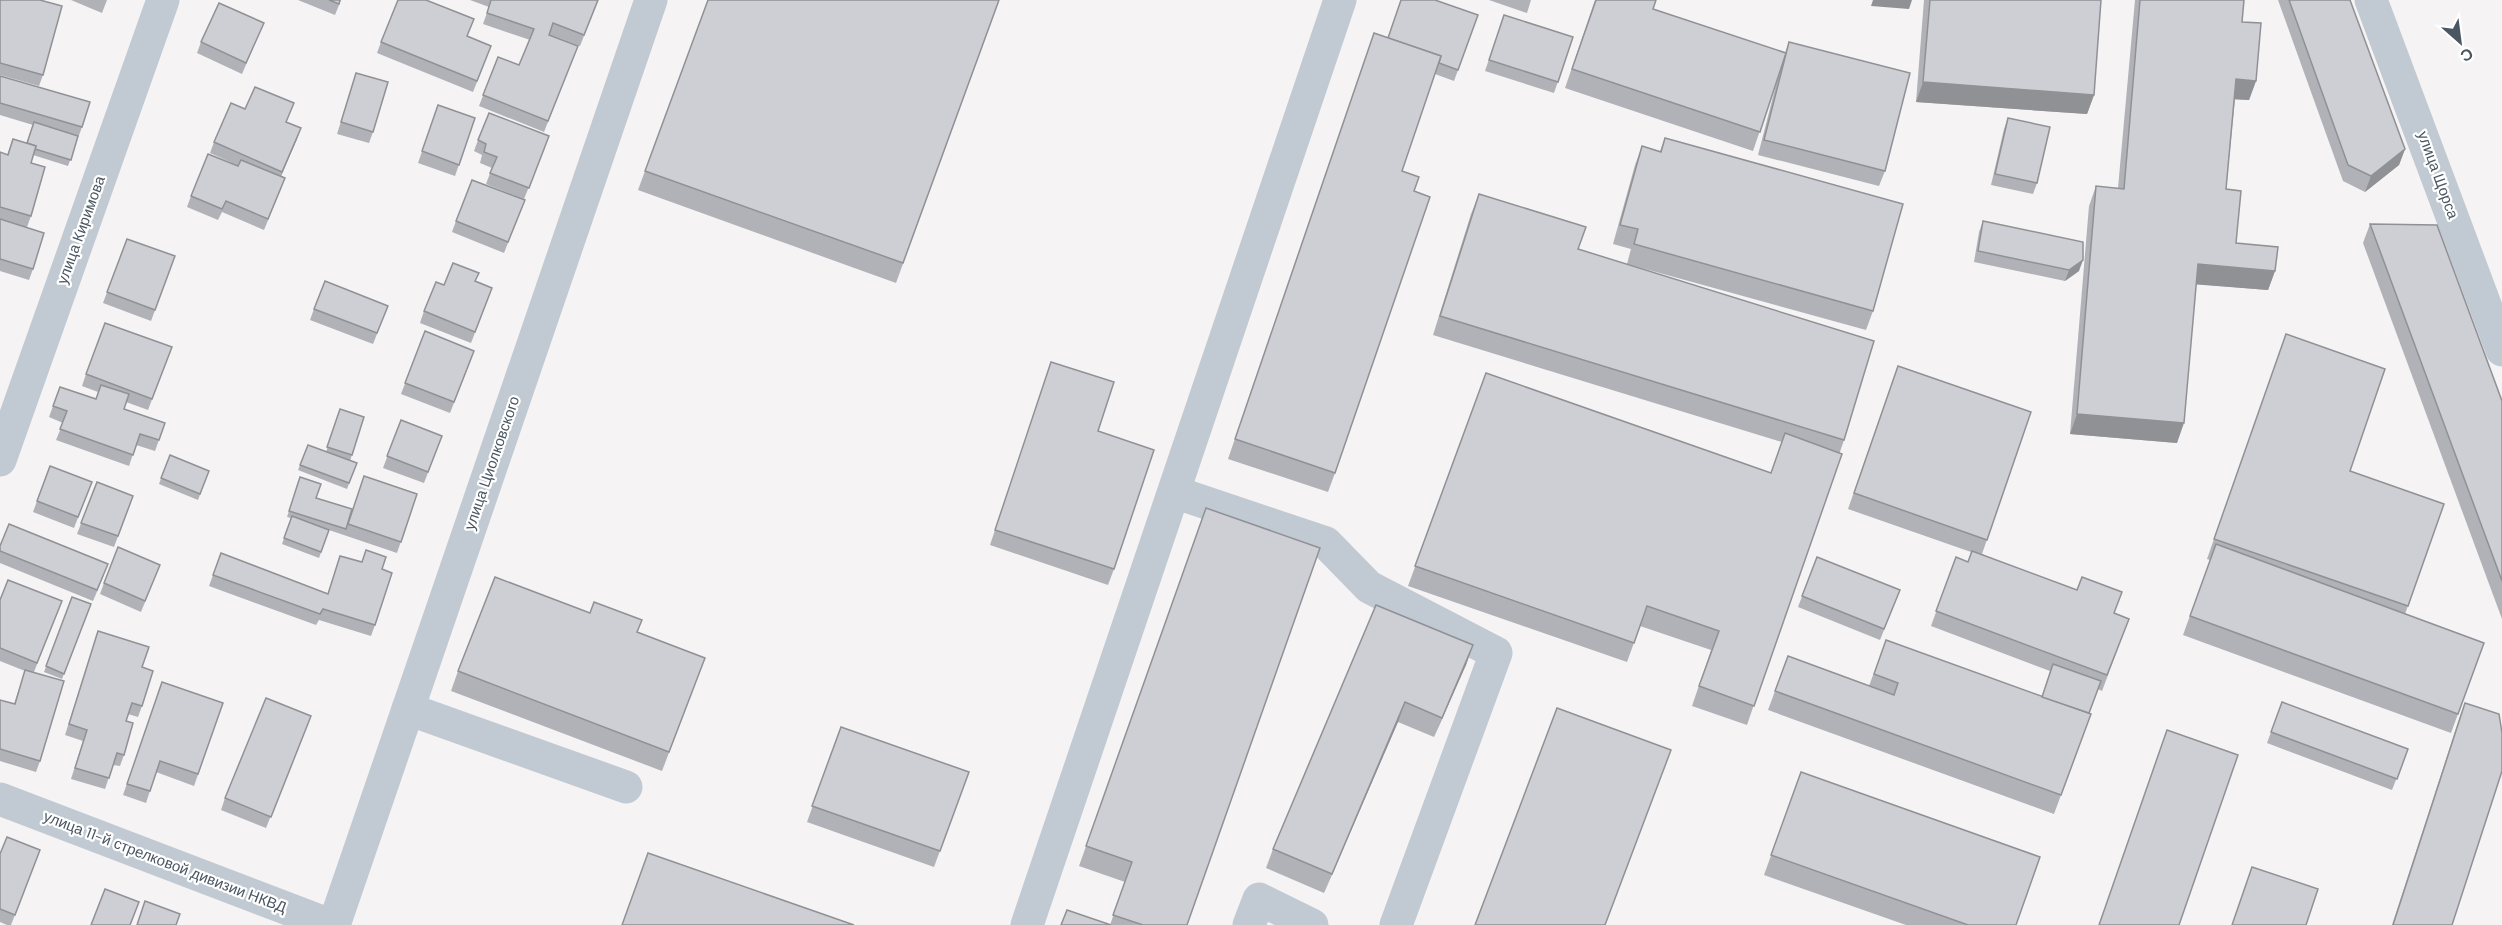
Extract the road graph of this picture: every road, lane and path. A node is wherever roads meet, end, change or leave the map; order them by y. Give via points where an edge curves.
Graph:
1 (163, 0) edge
2 (651, 0) edge
3 (1340, 0) edge
4 (2372, 0) edge
5 (2502, 350) edge
6 (0, 460) edge
7 (1174, 492) junction
8 (408, 710) junction
9 (626, 787) dead end
10 (0, 800) edge
11 (332, 925) edge
12 (1027, 925) edge
13 (1249, 925) edge
14 (1312, 925) edge
15 (1396, 925) edge

1 - 6 street, улица Киримова
2 - 8 street, улица Циолковского
3 - 7 street
4 - 5 street, улица Щорса
7 - 12 street
7 - 15 street via 1326,543 1369,587 1496,653
8 - 9 street
8 - 11 street, улица Циолковского
10 - 11 street, улица 11-й стрелковой дивизии НКВД
13 - 14 street via 1259,899

